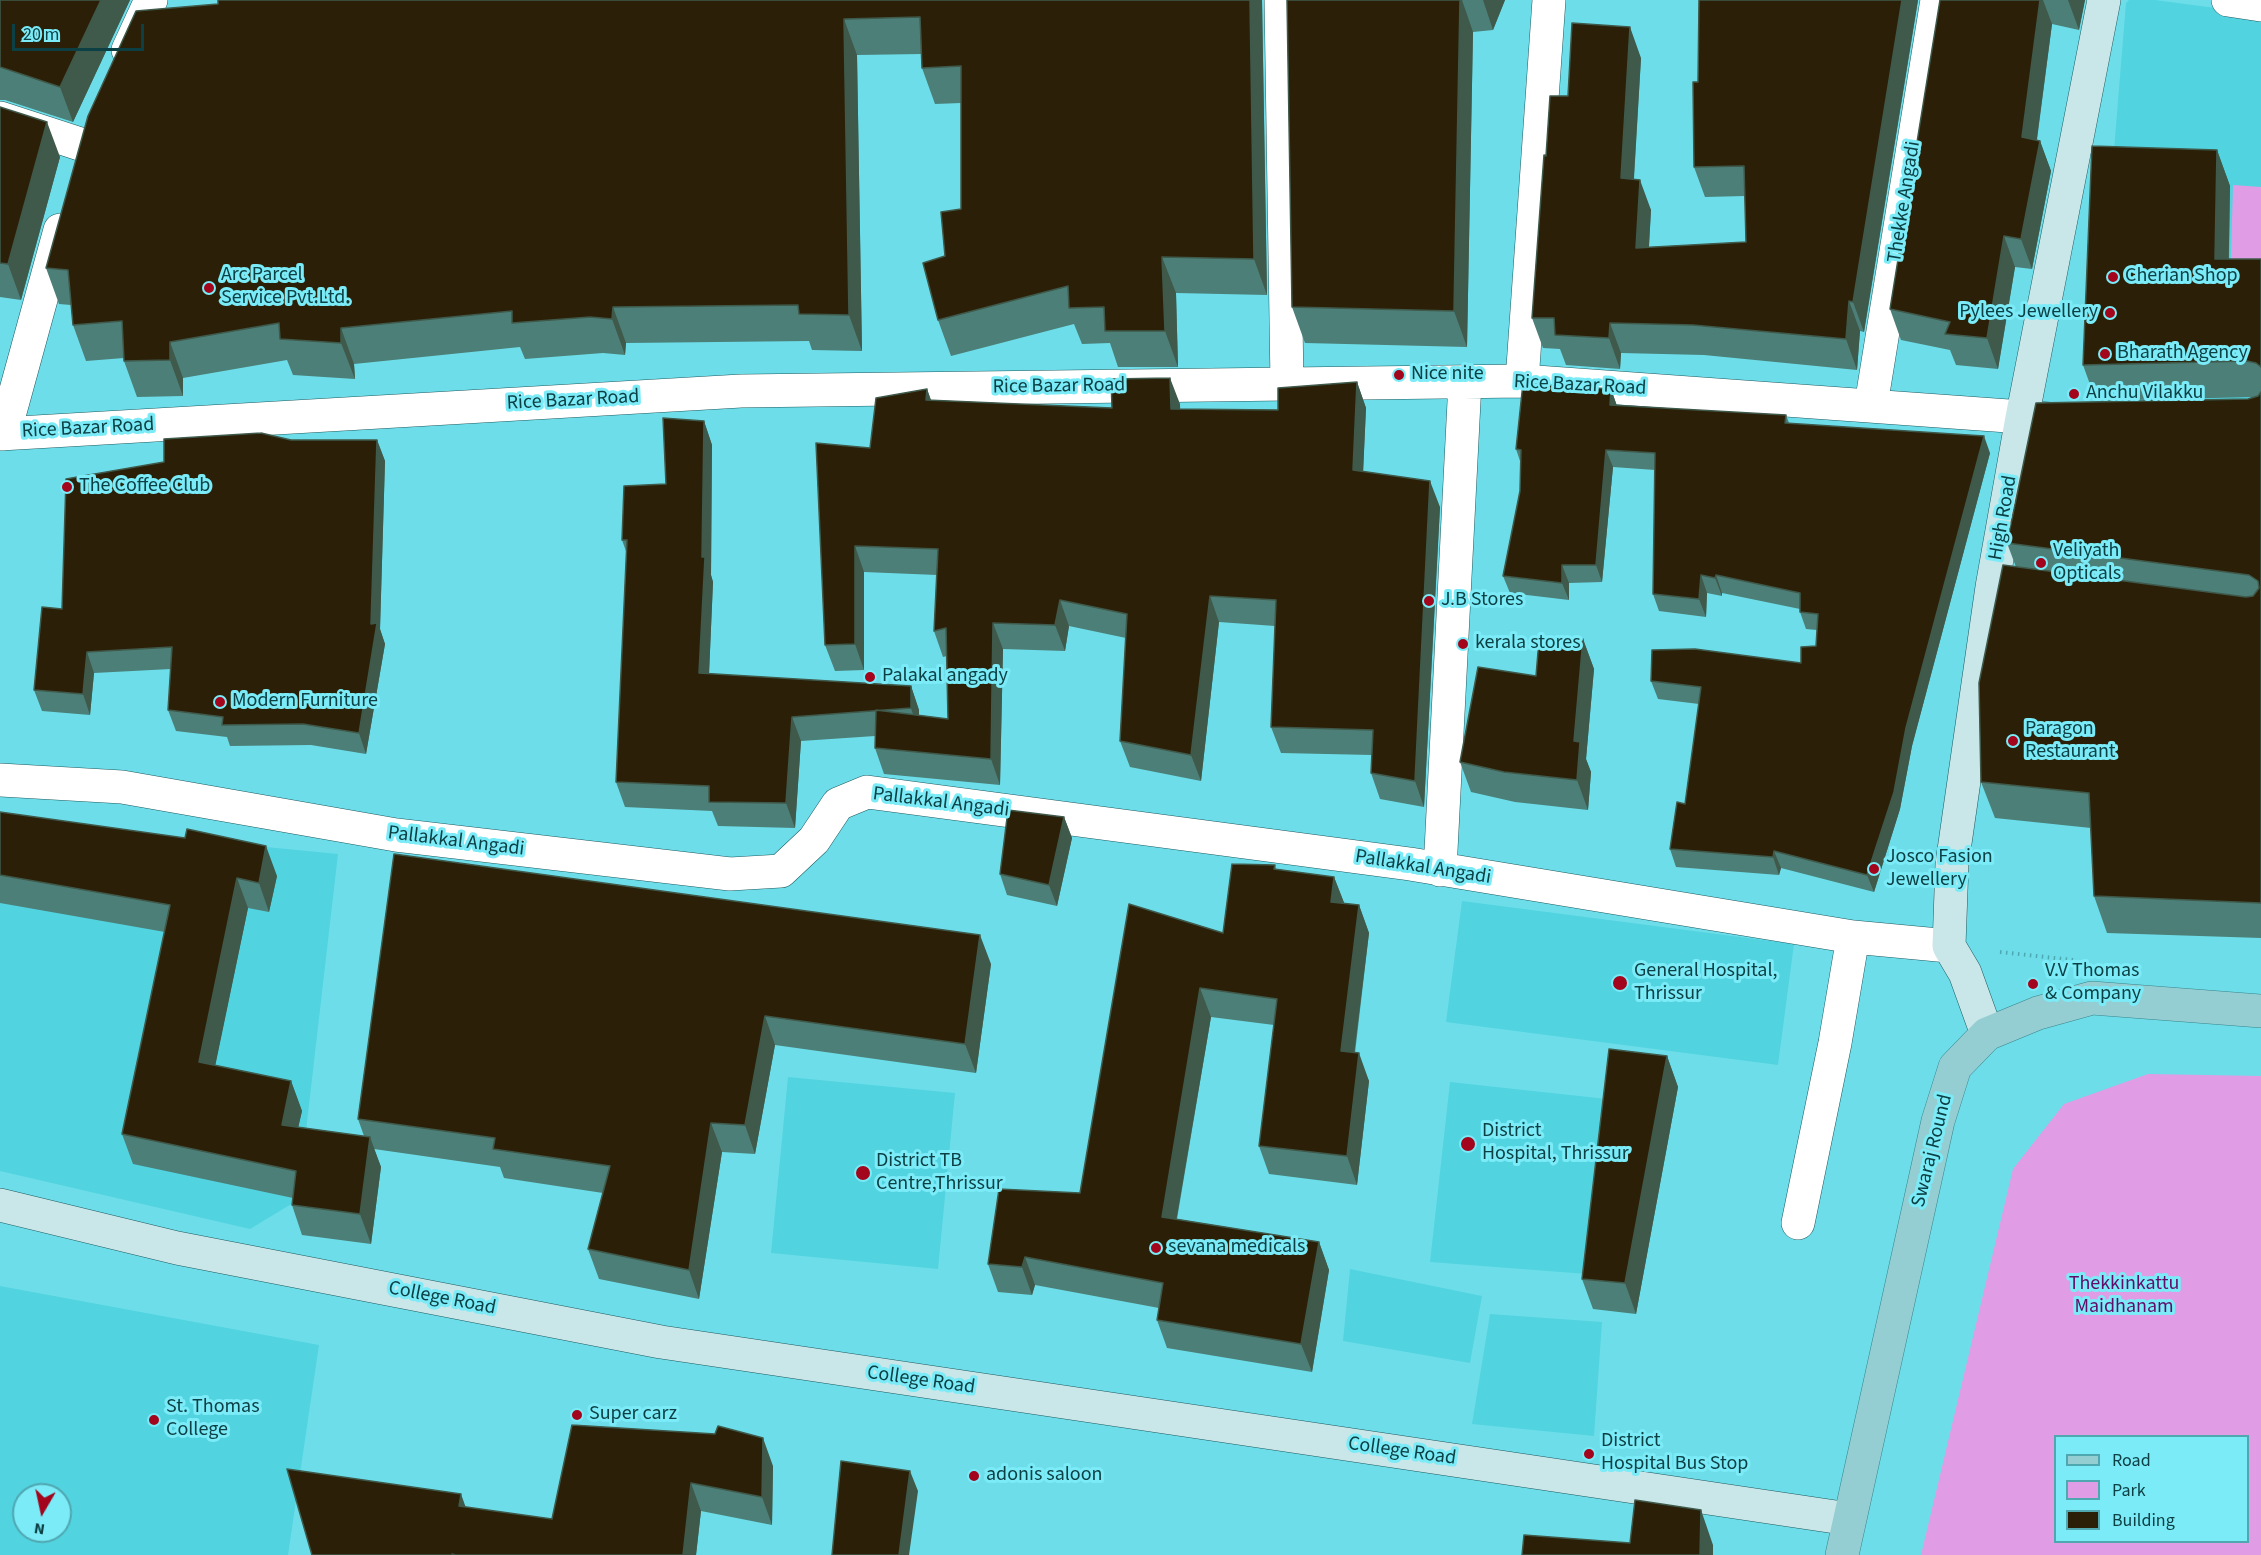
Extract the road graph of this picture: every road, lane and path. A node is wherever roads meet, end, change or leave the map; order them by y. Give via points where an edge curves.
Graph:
1 (151, 0) edge
2 (1281, 0) edge
3 (1549, 0) edge
4 (1937, 0) edge
5 (2104, 0) edge
6 (2228, 0) edge
7 (2261, 5) edge
8 (117, 73) edge
9 (98, 114) edge
10 (0, 118) edge
11 (68, 203) edge
12 (1522, 381) junction
13 (1466, 382) junction
14 (1287, 384) junction
15 (1871, 405) junction
16 (2022, 418) junction
17 (2077, 420) edge
18 (2, 434) edge
19 (0, 780) edge
20 (1440, 870) junction
21 (1853, 938) junction
22 (1949, 946) junction
23 (2261, 1011) edge
24 (1988, 1034) junction
25 (0, 1205) edge
26 (1798, 1223) dead end
27 (1849, 1519) junction
28 (1842, 1555) edge

1 - 8 street
2 - 14 street
3 - 12 street
4 - 15 street, Thekke Angadi
5 - 16 main road, High Road
6 - 7 street
9 - 10 street via 80,157
11 - 18 street
12 - 13 street, Rice Bazar Road
12 - 15 street, Rice Bazar Road
13 - 14 street, Rice Bazar Road
13 - 20 street
14 - 18 street, Rice Bazar Road via 741,391
15 - 16 street, Rice Bazar Road
16 - 17 street, Rice Bazar Road
16 - 22 main road, High Road via 1992,587 1952,864
19 - 20 street, Pallakkal Angadi via 122,787 396,835 730,874 781,871 814,840 838,804 867,792
20 - 21 street, Pallakkal Angadi
21 - 22 street, Pallakkal Angadi
21 - 26 street
22 - 24 main road via 1965,973
23 - 24 main road, Swaraj Round via 2092,998 2038,1013
24 - 27 main road, Swaraj Round via 1955,1067 1938,1121
25 - 27 main road, College Road via 177,1248 661,1342
27 - 28 main road, Swaraj Round

